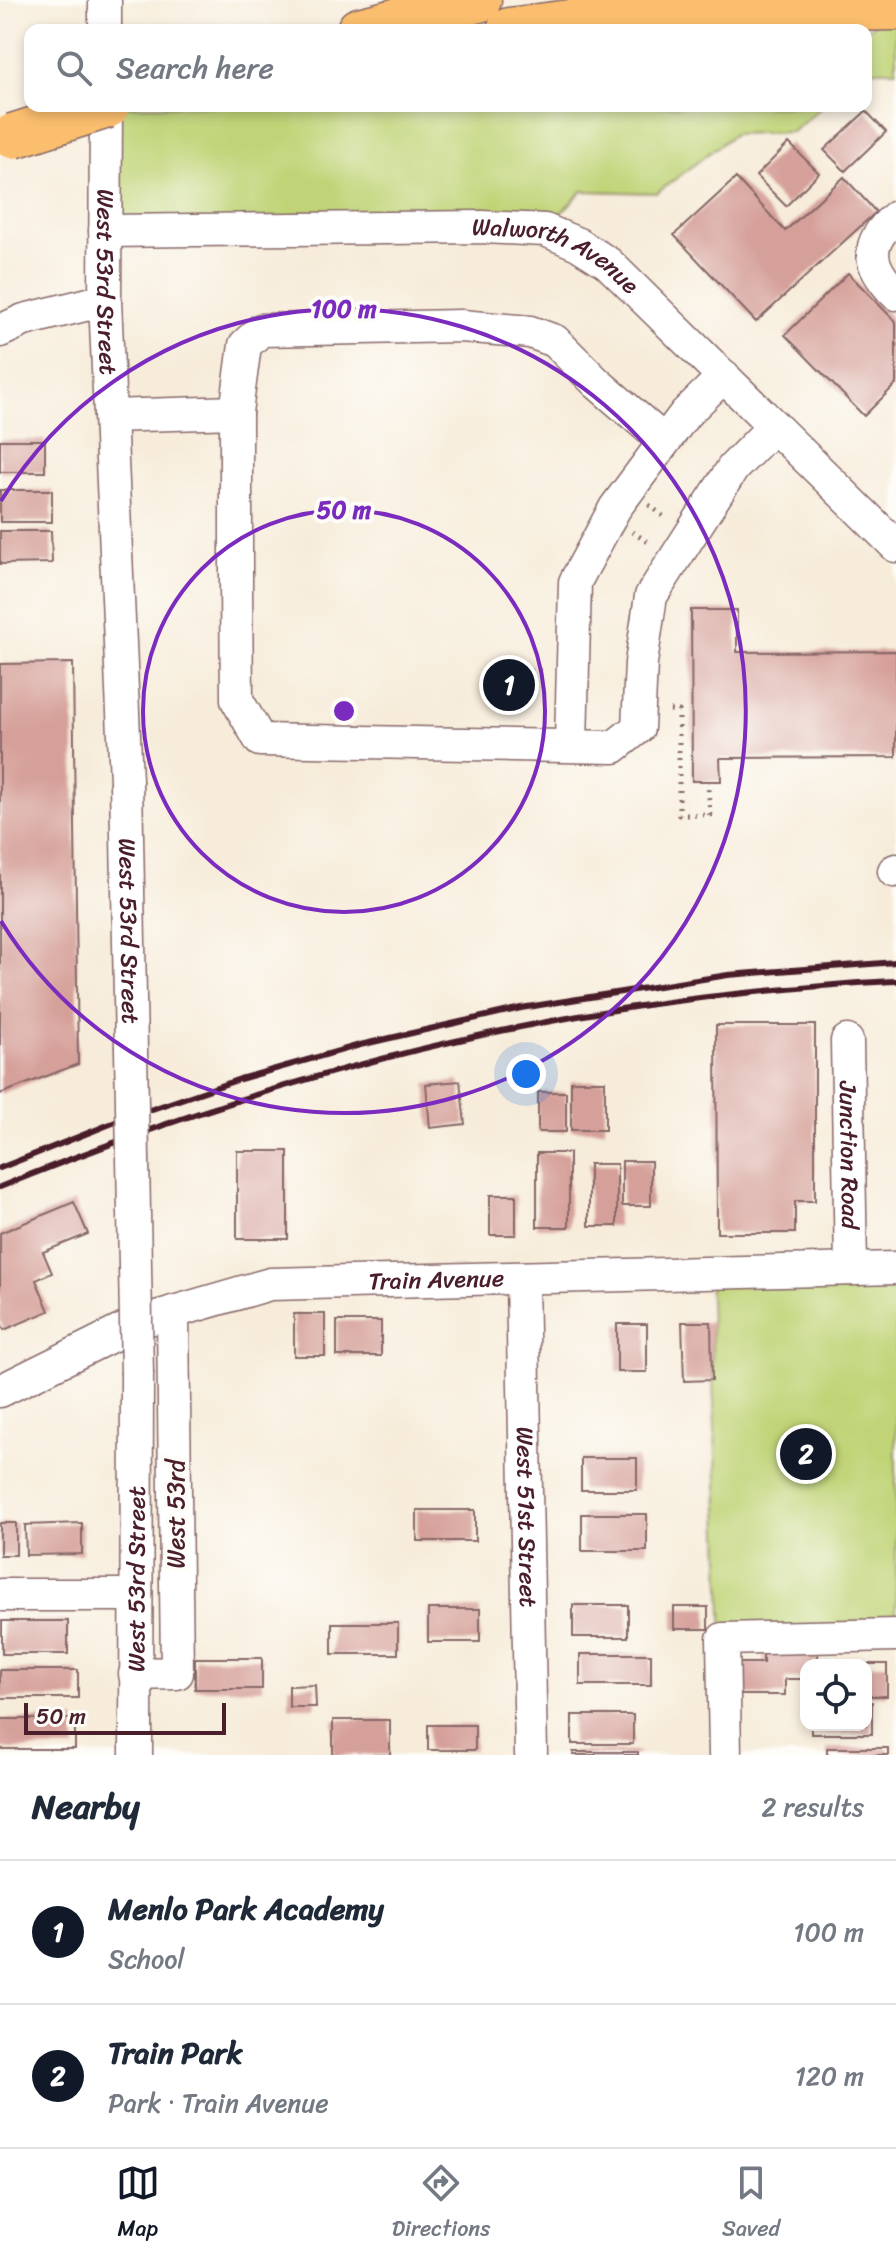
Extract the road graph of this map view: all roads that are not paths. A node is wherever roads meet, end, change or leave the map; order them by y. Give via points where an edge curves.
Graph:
1 (105, 0) edge
2 (479, 0) edge
3 (896, 8) edge
4 (105, 24) edge
5 (383, 24) edge
6 (555, 24) edge
7 (87, 112) edge
8 (106, 112) edge
9 (6, 138) edge
10 (896, 217) edge
11 (105, 231) junction
12 (896, 294) edge
13 (105, 300) junction
14 (0, 331) edge
15 (724, 376) junction
16 (236, 412) junction
17 (110, 416) junction
18 (774, 426) junction
19 (664, 441) junction
20 (896, 546) edge
21 (571, 744) junction
22 (847, 1041) dead end
23 (851, 1268) junction
24 (896, 1268) edge
25 (522, 1279) junction
26 (173, 1312) junction
27 (0, 1391) edge
28 (0, 1595) edge
29 (135, 1595) junction
30 (896, 1635) edge
31 (135, 1674) junction
32 (136, 1755) edge
33 (531, 1755) edge
34 (725, 1755) edge

1 - 4 street
2 - 5 highway
3 - 6 highway via 678,12
7 - 9 highway, bridge
8 - 11 street, West 53rd Street
10 - 12 street via 876,237 873,251 874,268
11 - 13 street, West 53rd Street
11 - 15 street, Walworth Avenue via 545,230 608,263
13 - 14 street
13 - 17 street, West 53rd Street
15 - 18 street, Walworth Avenue
15 - 19 street
16 - 17 street
16 - 19 street via 245,345 261,330 461,326 530,332 555,341
16 - 21 street via 237,700 260,740
17 - 29 street, West 53rd Street, bridge via 126,781 137,1374
18 - 20 street, Walworth Avenue
18 - 21 street via 733,468 651,596 638,728 614,747
19 - 21 street via 615,508 575,582
22 - 23 street, Junction Road
23 - 24 street, Train Avenue
23 - 25 street, Train Avenue
25 - 26 street, Train Avenue via 270,1284
25 - 33 street, West 51st Street
26 - 27 street, Train Avenue via 139,1322
26 - 31 street, West 53rd via 177,1673
28 - 29 street
29 - 31 street, West 53rd Street
30 - 34 street via 723,1639
31 - 32 street, West 53rd Street

